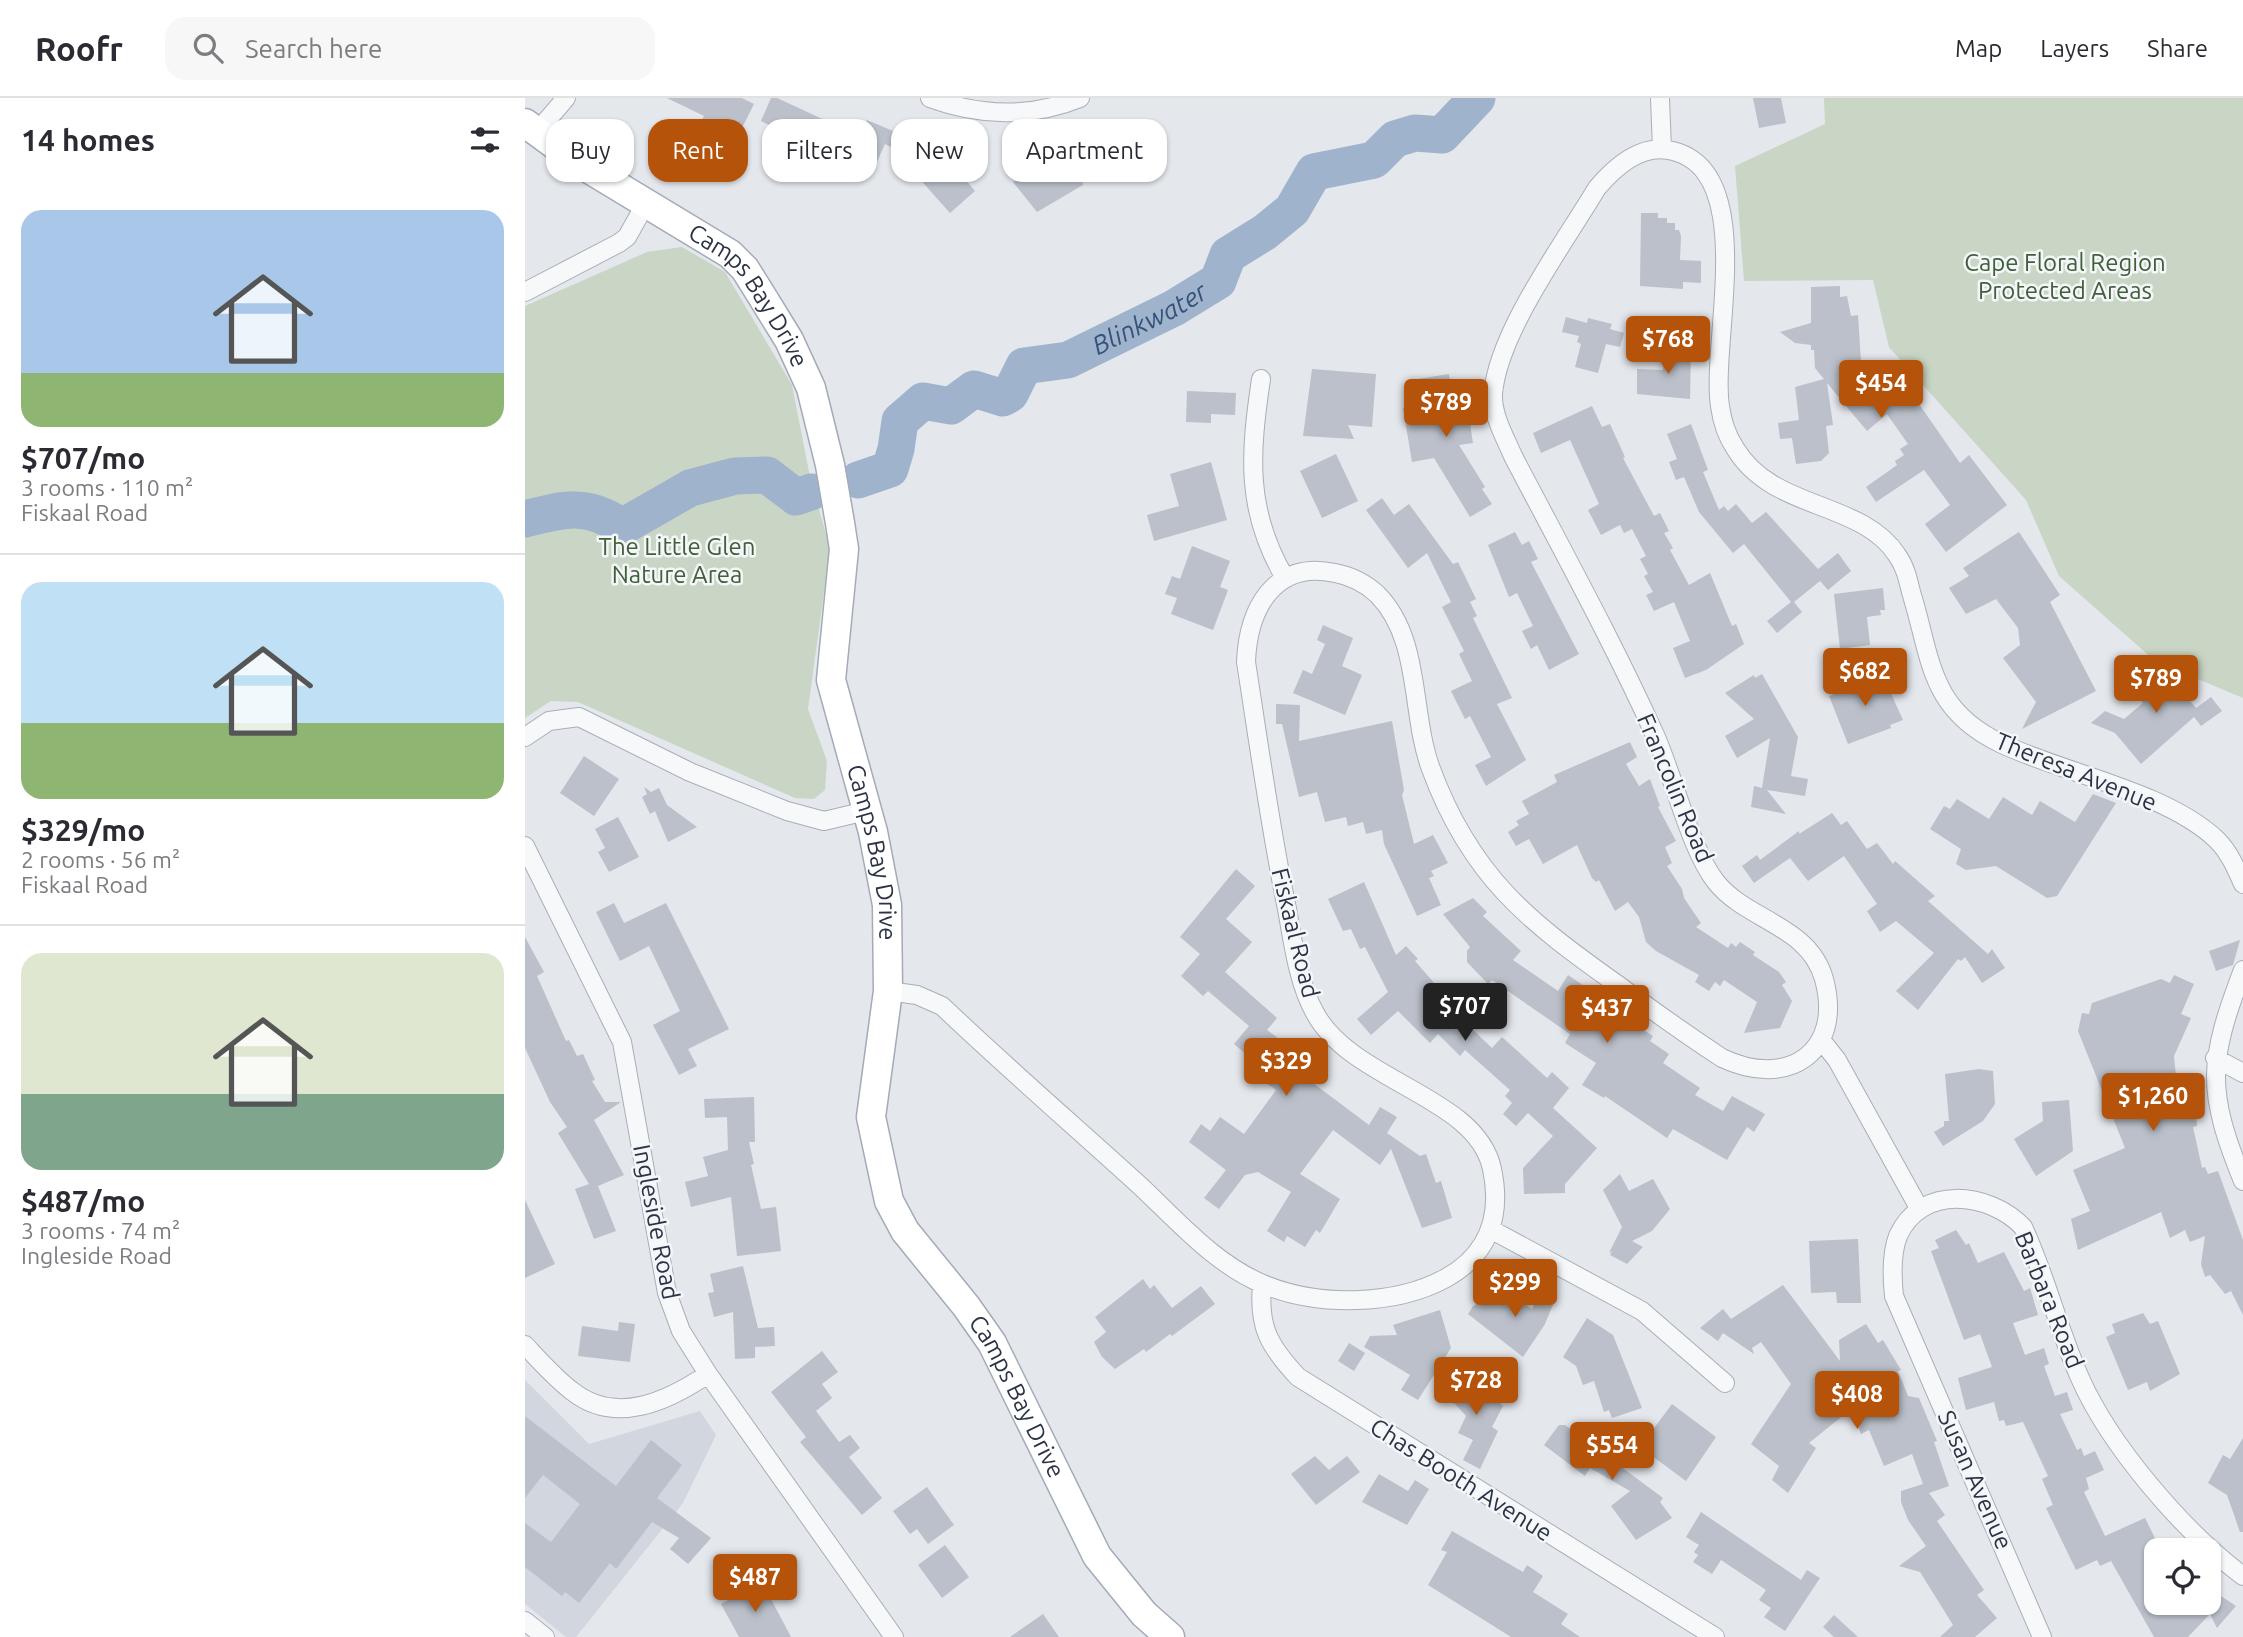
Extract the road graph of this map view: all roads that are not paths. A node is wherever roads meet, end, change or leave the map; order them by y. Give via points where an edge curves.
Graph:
1 (566, 98) edge
2 (930, 98) edge
3 (1080, 98) edge
4 (1660, 98) edge
5 (530, 128) edge
6 (1662, 149) junction
7 (646, 204) junction
8 (525, 292) edge
9 (1261, 379) dead end
10 (1285, 578) junction
11 (525, 737) edge
12 (866, 811) junction
13 (525, 846) edge
14 (2243, 884) edge
15 (2243, 970) edge
16 (888, 991) junction
17 (1822, 1041) junction
18 (2215, 1058) junction
19 (2243, 1073) edge
20 (2243, 1181) edge
21 (1919, 1208) junction
22 (1492, 1230) junction
23 (1262, 1284) junction
24 (525, 1345) edge
25 (708, 1374) junction
26 (1725, 1382) dead end
27 (2243, 1576) edge
28 (525, 1621) edge
29 (545, 1637) edge
30 (894, 1637) edge
31 (1170, 1637) edge
32 (1715, 1637) edge
33 (2042, 1637) edge

1 - 5 street
2 - 3 street via 994,113 1046,109
4 - 6 street
5 - 7 main road, Camps Bay Drive
6 - 14 street, Theresa Avenue via 1680,152 1705,170 1721,208 1725,249 1719,405 1726,432 1749,468 1788,495 1853,521 1896,553 1918,614 1931,671 1943,696 1977,732 2200,825 2220,842
6 - 17 street, Francolin Road via 1645,151 1611,172 1597,188 1516,324 1498,367 1493,397 1513,456 1672,773 1701,858 1732,898 1791,933 1812,953 1828,997
7 - 8 street via 619,243
7 - 12 main road, Camps Bay Drive via 730,254 745,269 789,340 811,388 844,550 831,680
9 - 10 street via 1252,445 1256,511
10 - 17 street via 1311,571 1341,574 1368,587 1388,607 1402,630 1431,770 1483,868 1531,921 1695,1041 1744,1068 1788,1068 1807,1058
10 - 22 street, Fiskaal Road via 1263,598 1256,612 1246,662 1275,853 1304,983 1315,1013 1335,1040 1462,1121 1483,1143 1496,1198
11 - 12 street via 549,721 579,718 690,772 787,811 824,821
12 - 16 main road, Camps Bay Drive via 887,905
13 - 25 street, Ingleside Road via 622,1042 667,1293 681,1331
15 - 18 street
16 - 23 street, Fiskaal Road via 917,995 942,1006 1196,1238
16 - 31 main road, Camps Bay Drive via 871,1117 895,1215 992,1343 1097,1556 1144,1614
17 - 21 street
18 - 19 street
18 - 20 street via 2218,1111
21 - 27 street, Barbara Road via 1941,1201 1974,1200 2010,1214 2022,1227 2081,1381 2122,1449 2201,1541
21 - 33 street, Susan Avenue via 1898,1238 1894,1296
22 - 23 street, Fiskaal Road via 1464,1266 1406,1294 1362,1300 1331,1298
22 - 26 street via 1642,1311
23 - 32 street, Chas Booth Avenue via 1260,1306 1266,1337 1298,1377
24 - 25 street via 573,1392 599,1406 640,1407 670,1398
25 - 30 street, Ingleside Road
28 - 29 street

